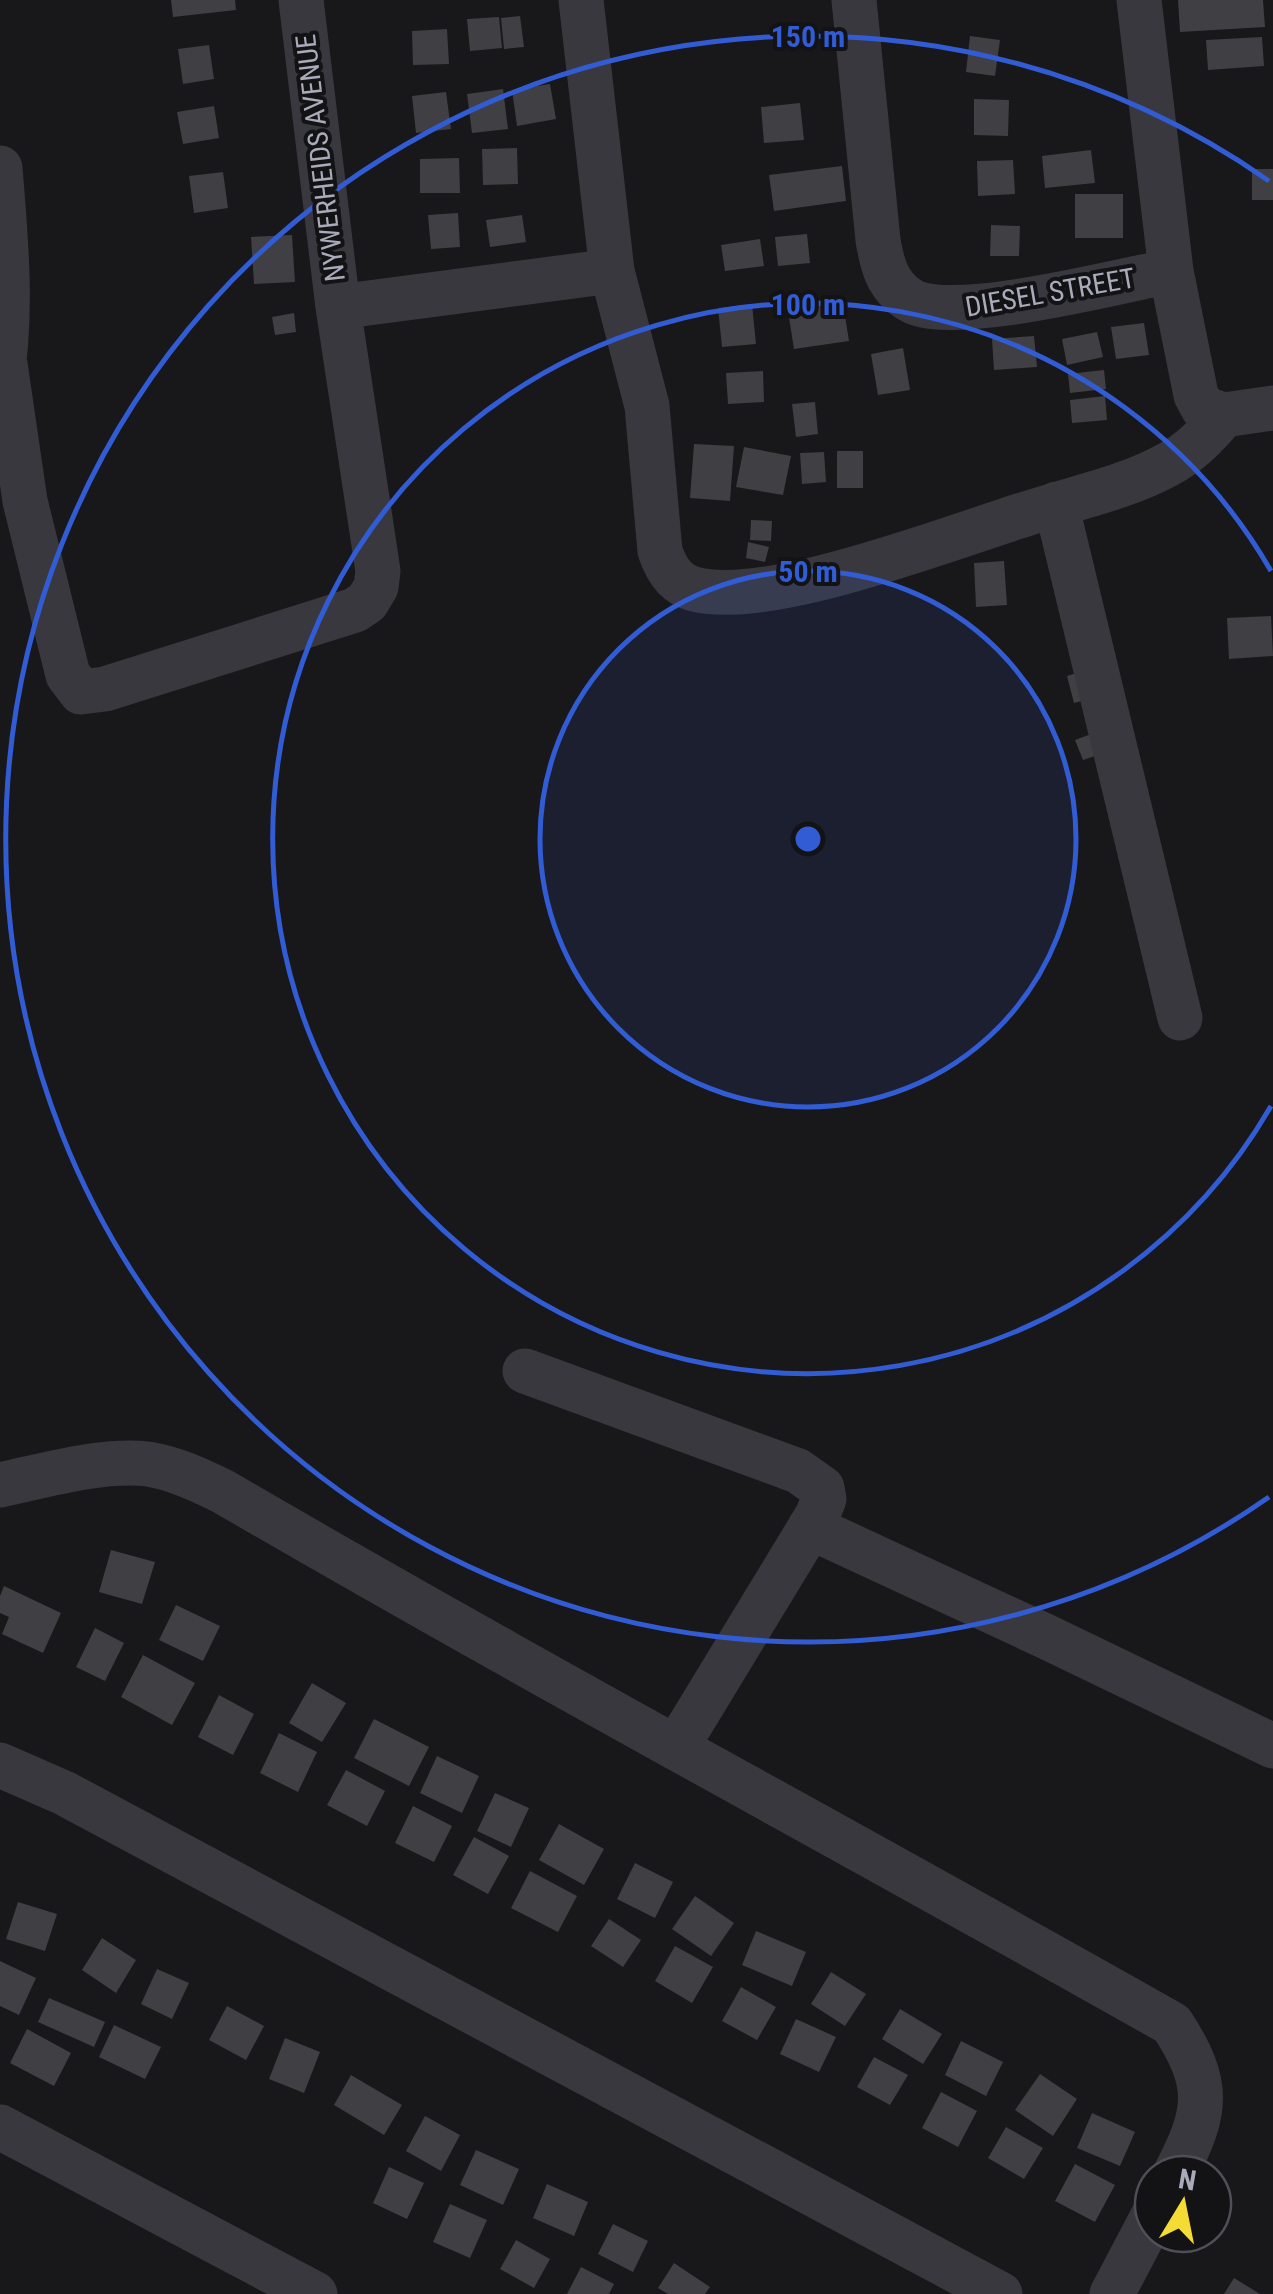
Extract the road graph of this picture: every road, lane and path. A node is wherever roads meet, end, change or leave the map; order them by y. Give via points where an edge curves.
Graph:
1 (301, 0) edge
2 (582, 0) edge
3 (854, 0) edge
4 (1139, 0) edge
5 (0, 168) edge
6 (1171, 270) junction
7 (612, 271) junction
8 (338, 307) junction
9 (2, 376) edge
10 (1273, 410) edge
11 (1224, 416) junction
12 (1056, 504) junction
13 (1180, 1018) dead end
14 (525, 1371) dead end
15 (0, 1485) edge
16 (810, 1527) junction
17 (1273, 1746) edge
18 (676, 1748) junction
19 (0, 1765) edge
20 (0, 2127) edge
21 (1185, 2154) edge
22 (1133, 2254) edge
23 (315, 2294) edge
24 (1000, 2294) edge
25 (1112, 2294) edge

1 - 8 street, NYWERHEIDS AVENUE
2 - 7 street
3 - 6 street, DIESEL STREET via 882,267 910,300 976,308
4 - 6 street, DIESEL STREET
5 - 9 street via 8,263
6 - 11 street via 1196,395 1203,408
7 - 8 street, NYWERHEIDS AVENUE
7 - 12 street via 647,406 660,551 686,586 718,592 787,585
8 - 9 street via 376,588 367,602 325,622 105,689 81,692 68,675
10 - 11 street
11 - 12 street via 1167,465
12 - 13 street
14 - 16 street via 798,1471 822,1488 821,1509
15 - 18 street via 122,1464 190,1476
16 - 17 street
16 - 18 street
18 - 21 street via 1172,2024 1202,2084
19 - 24 street via 64,1792
20 - 23 street
22 - 25 street

